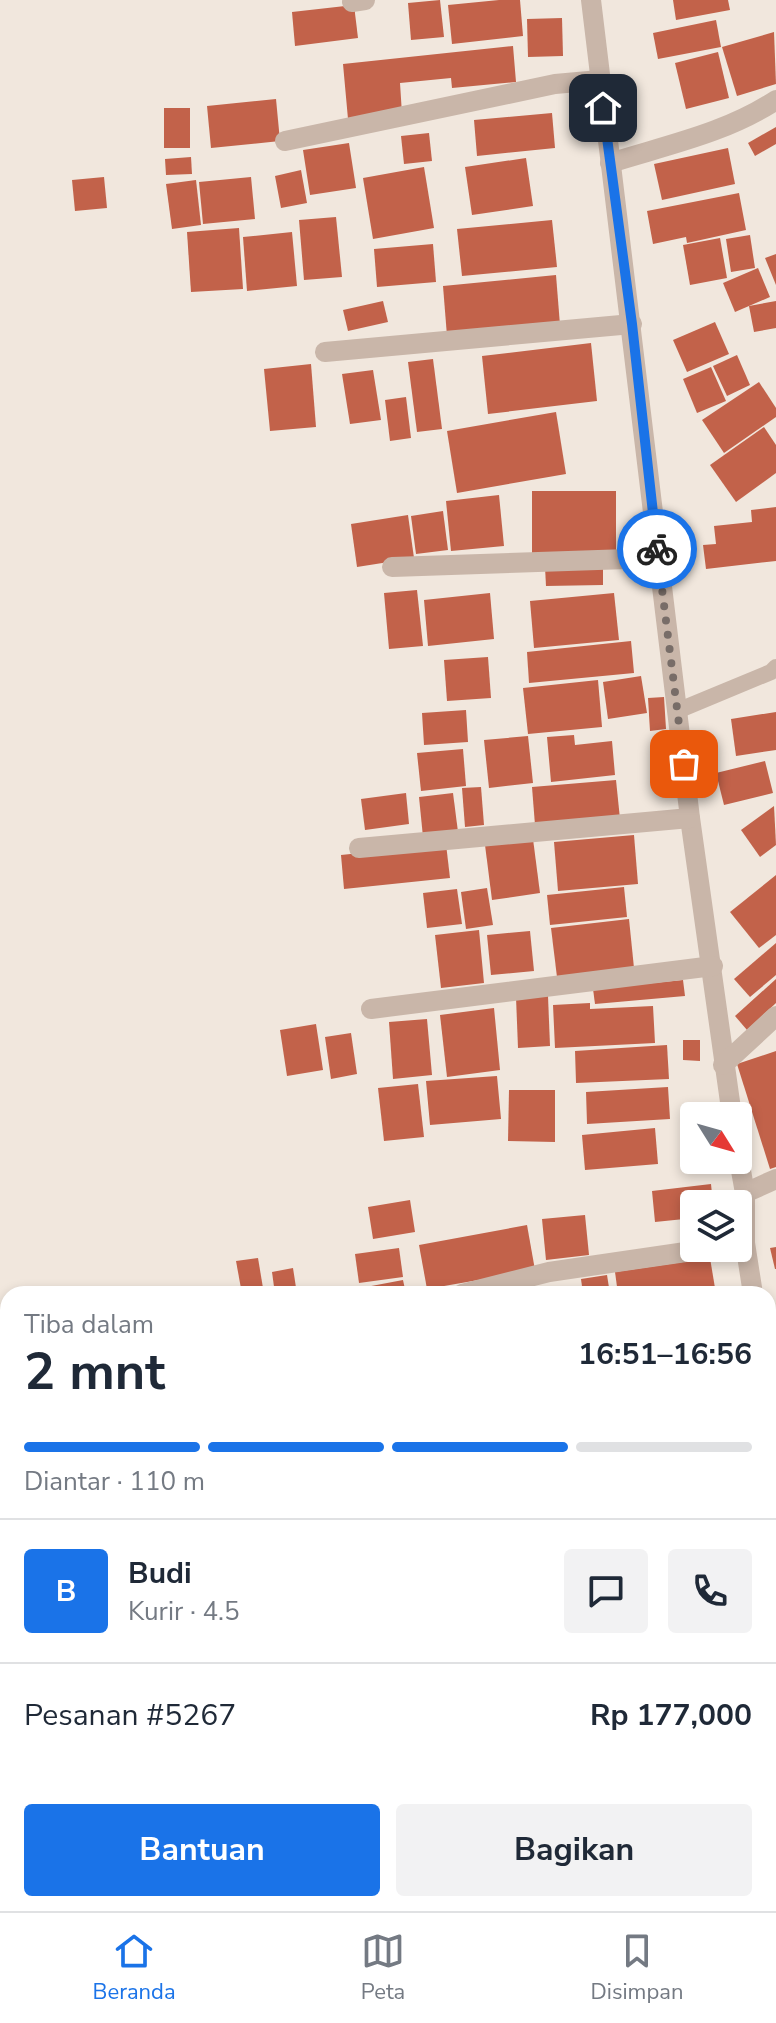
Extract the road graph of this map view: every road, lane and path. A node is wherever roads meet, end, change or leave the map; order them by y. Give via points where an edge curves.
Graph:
1 (591, 0) edge
2 (600, 80) junction
3 (776, 100) edge
4 (285, 141) dead end
5 (610, 163) junction
6 (632, 324) junction
7 (325, 352) dead end
8 (658, 558) junction
9 (392, 567) dead end
10 (776, 667) edge
11 (677, 711) junction
12 (690, 818) junction
13 (359, 848) dead end
14 (713, 966) junction
15 (371, 1009) dead end
16 (776, 1016) edge
17 (723, 1065) junction
18 (730, 1102) edge
19 (776, 1179) edge
20 (752, 1190) edge
21 (680, 1253) edge
22 (745, 1262) edge
23 (494, 1286) edge
24 (751, 1286) edge

1 - 2 street
2 - 4 street via 555,84
2 - 5 street
3 - 5 street via 710,133
5 - 6 street
6 - 7 street
6 - 8 street
8 - 9 street
8 - 11 street
10 - 11 lane
11 - 12 street
12 - 13 street
12 - 14 street
14 - 15 street
14 - 17 street
16 - 17 street
17 - 18 street
19 - 20 street
21 - 23 street via 549,1272
22 - 24 street

